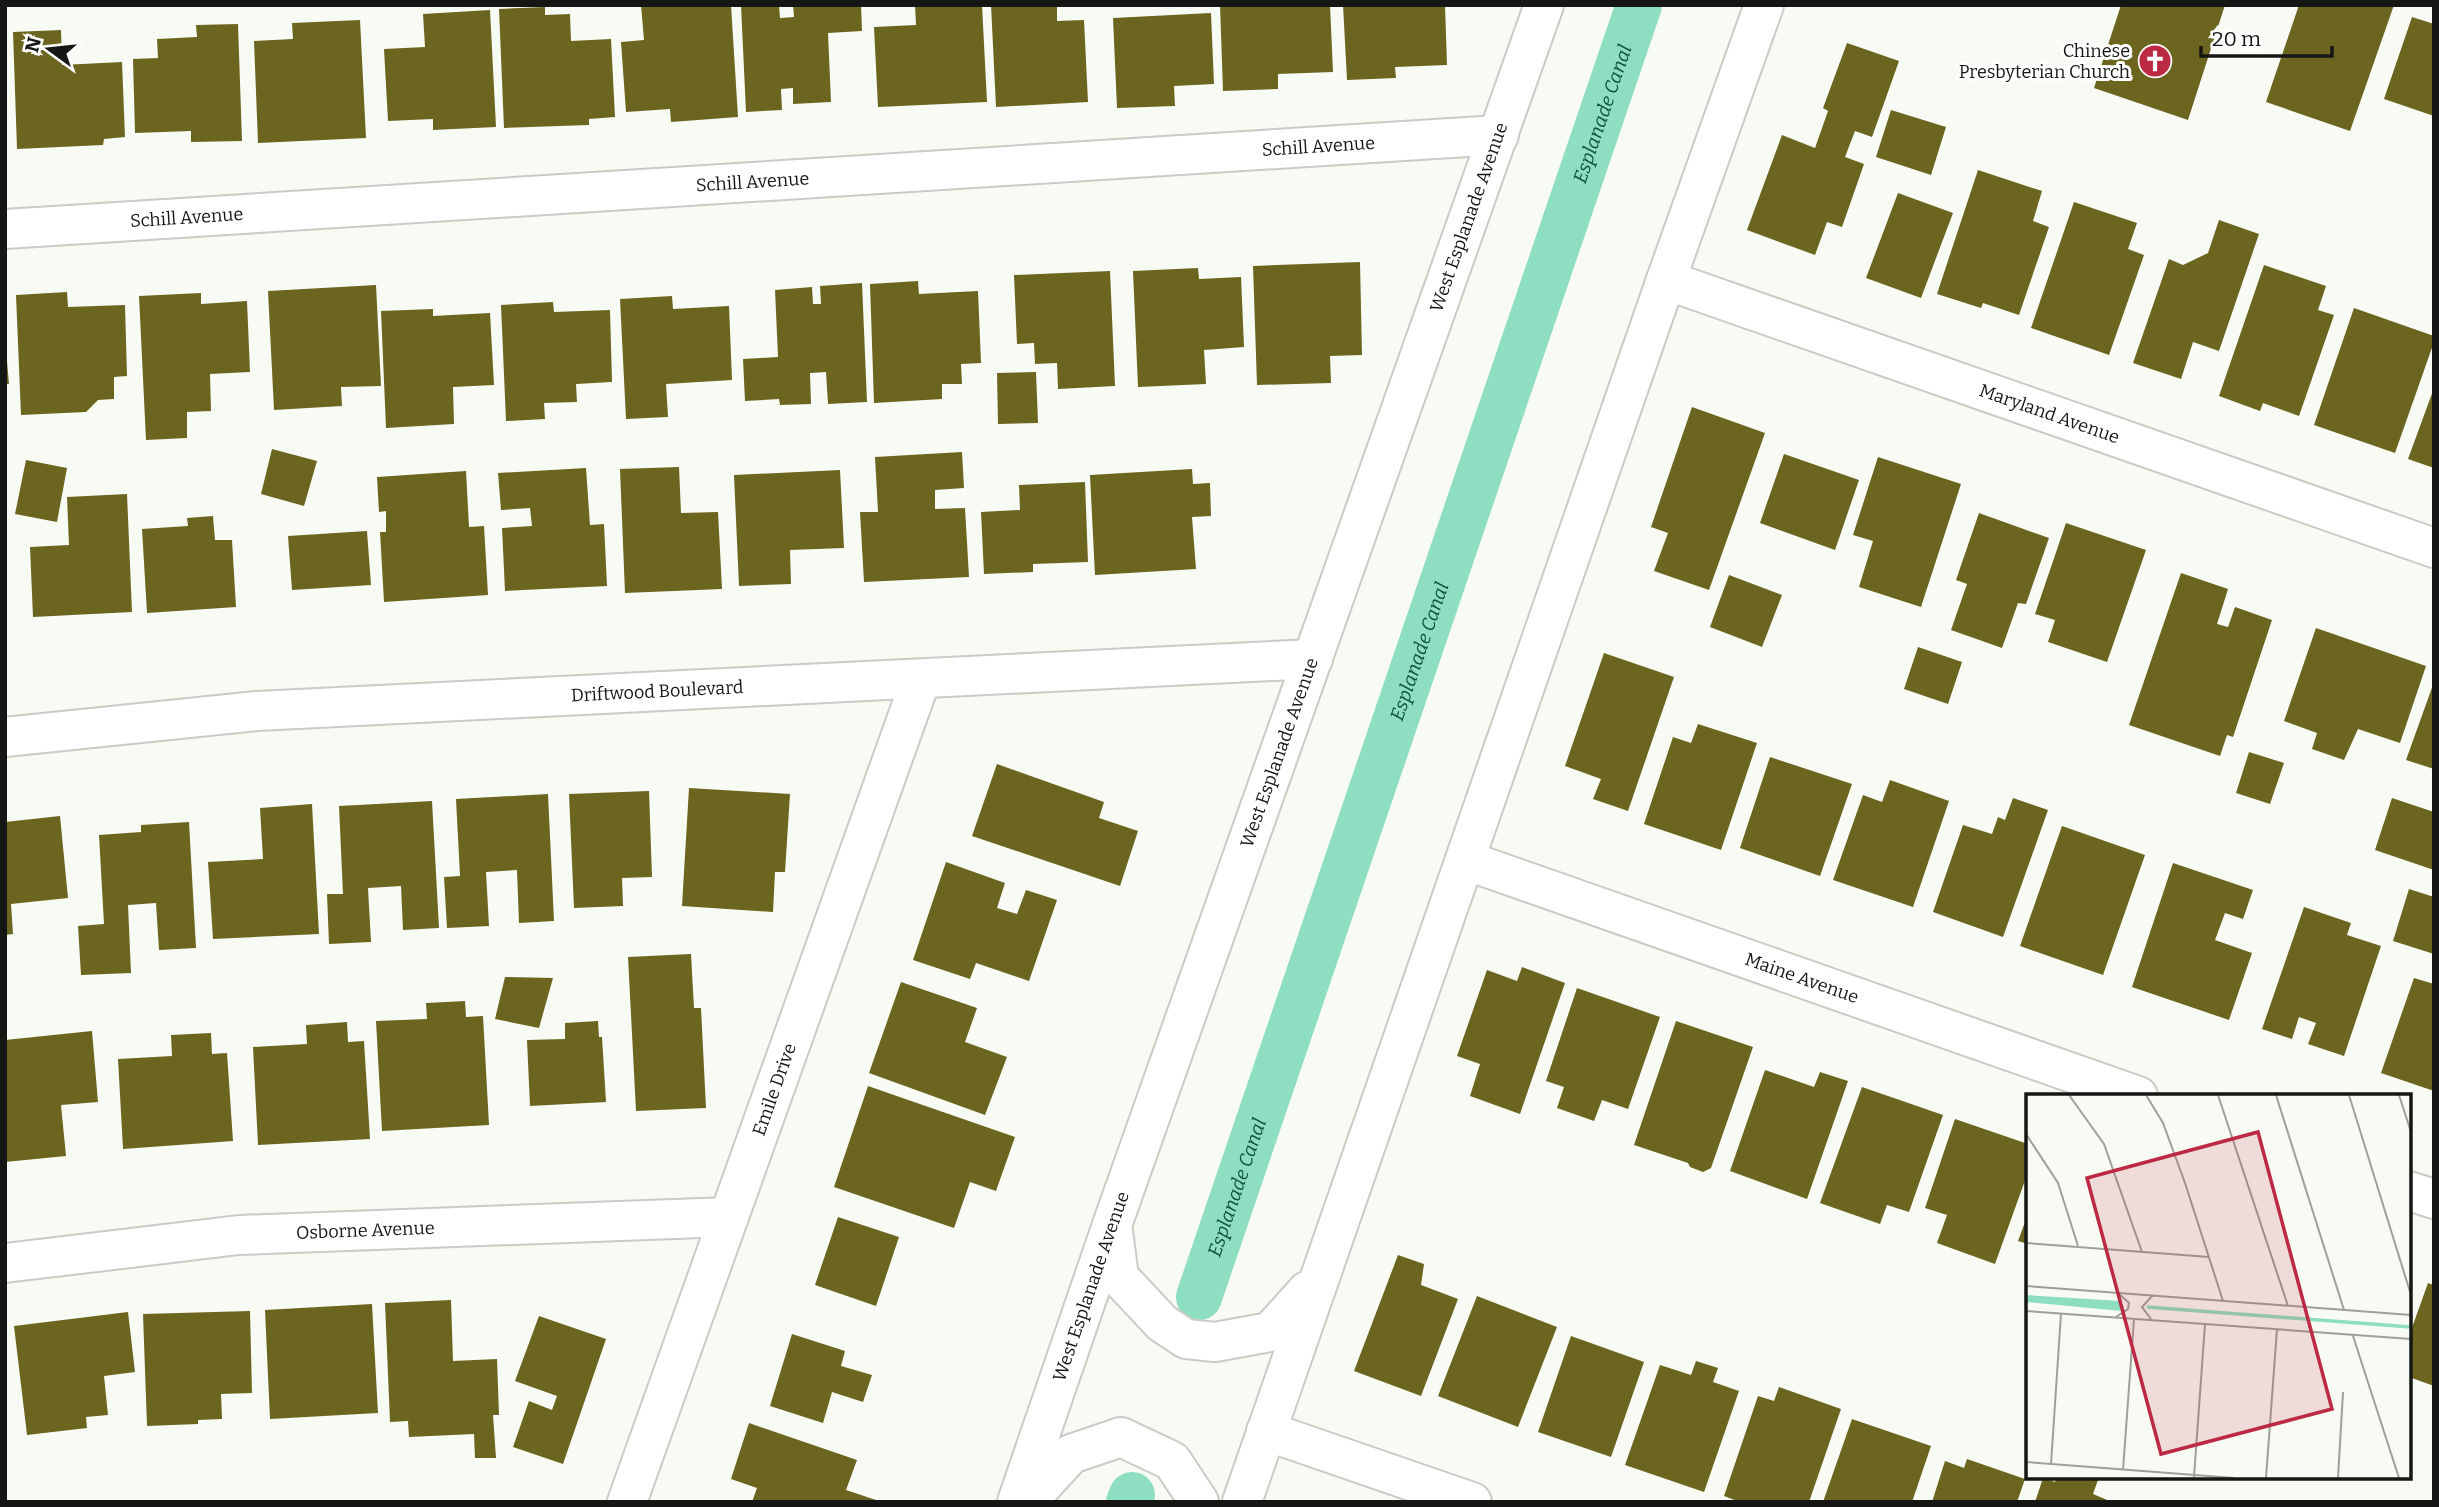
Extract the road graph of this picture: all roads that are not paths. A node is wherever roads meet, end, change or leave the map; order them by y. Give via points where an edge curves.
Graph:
1 (1544, 5) edge
2 (1765, 5) edge
3 (1499, 135) junction
4 (5, 229) edge
5 (1666, 280) junction
6 (2434, 548) edge
7 (1313, 659) junction
8 (921, 679) junction
9 (5, 737) edge
10 (1465, 860) junction
11 (2132, 1094) edge
12 (2411, 1192) edge
13 (2434, 1199) edge
14 (729, 1217) junction
15 (1112, 1225) junction
16 (5, 1263) edge
17 (1321, 1276) junction
18 (1266, 1431) junction
19 (627, 1502) edge
20 (1017, 1502) edge
21 (1027, 1502) edge
22 (1199, 1502) edge
23 (1242, 1502) edge
24 (1472, 1502) edge

1 - 3 street, West Esplanade Avenue
2 - 5 street
3 - 4 street, Schill Avenue
3 - 7 street, West Esplanade Avenue
5 - 6 street, Maryland Avenue
5 - 10 street
7 - 8 street, Driftwood Boulevard
7 - 15 street, West Esplanade Avenue
8 - 9 street, Driftwood Boulevard via 257,711
8 - 14 street, Emile Drive
10 - 11 street, Maine Avenue
10 - 17 street
12 - 13 street
14 - 16 street, Osborne Avenue via 239,1235
14 - 19 street, Emile Drive
15 - 17 street via 1119,1277 1162,1323 1186,1339 1215,1342 1270,1332
15 - 20 street, West Esplanade Avenue
17 - 18 street
18 - 23 street
18 - 24 street
21 - 22 street via 1070,1454 1121,1437 1172,1461

